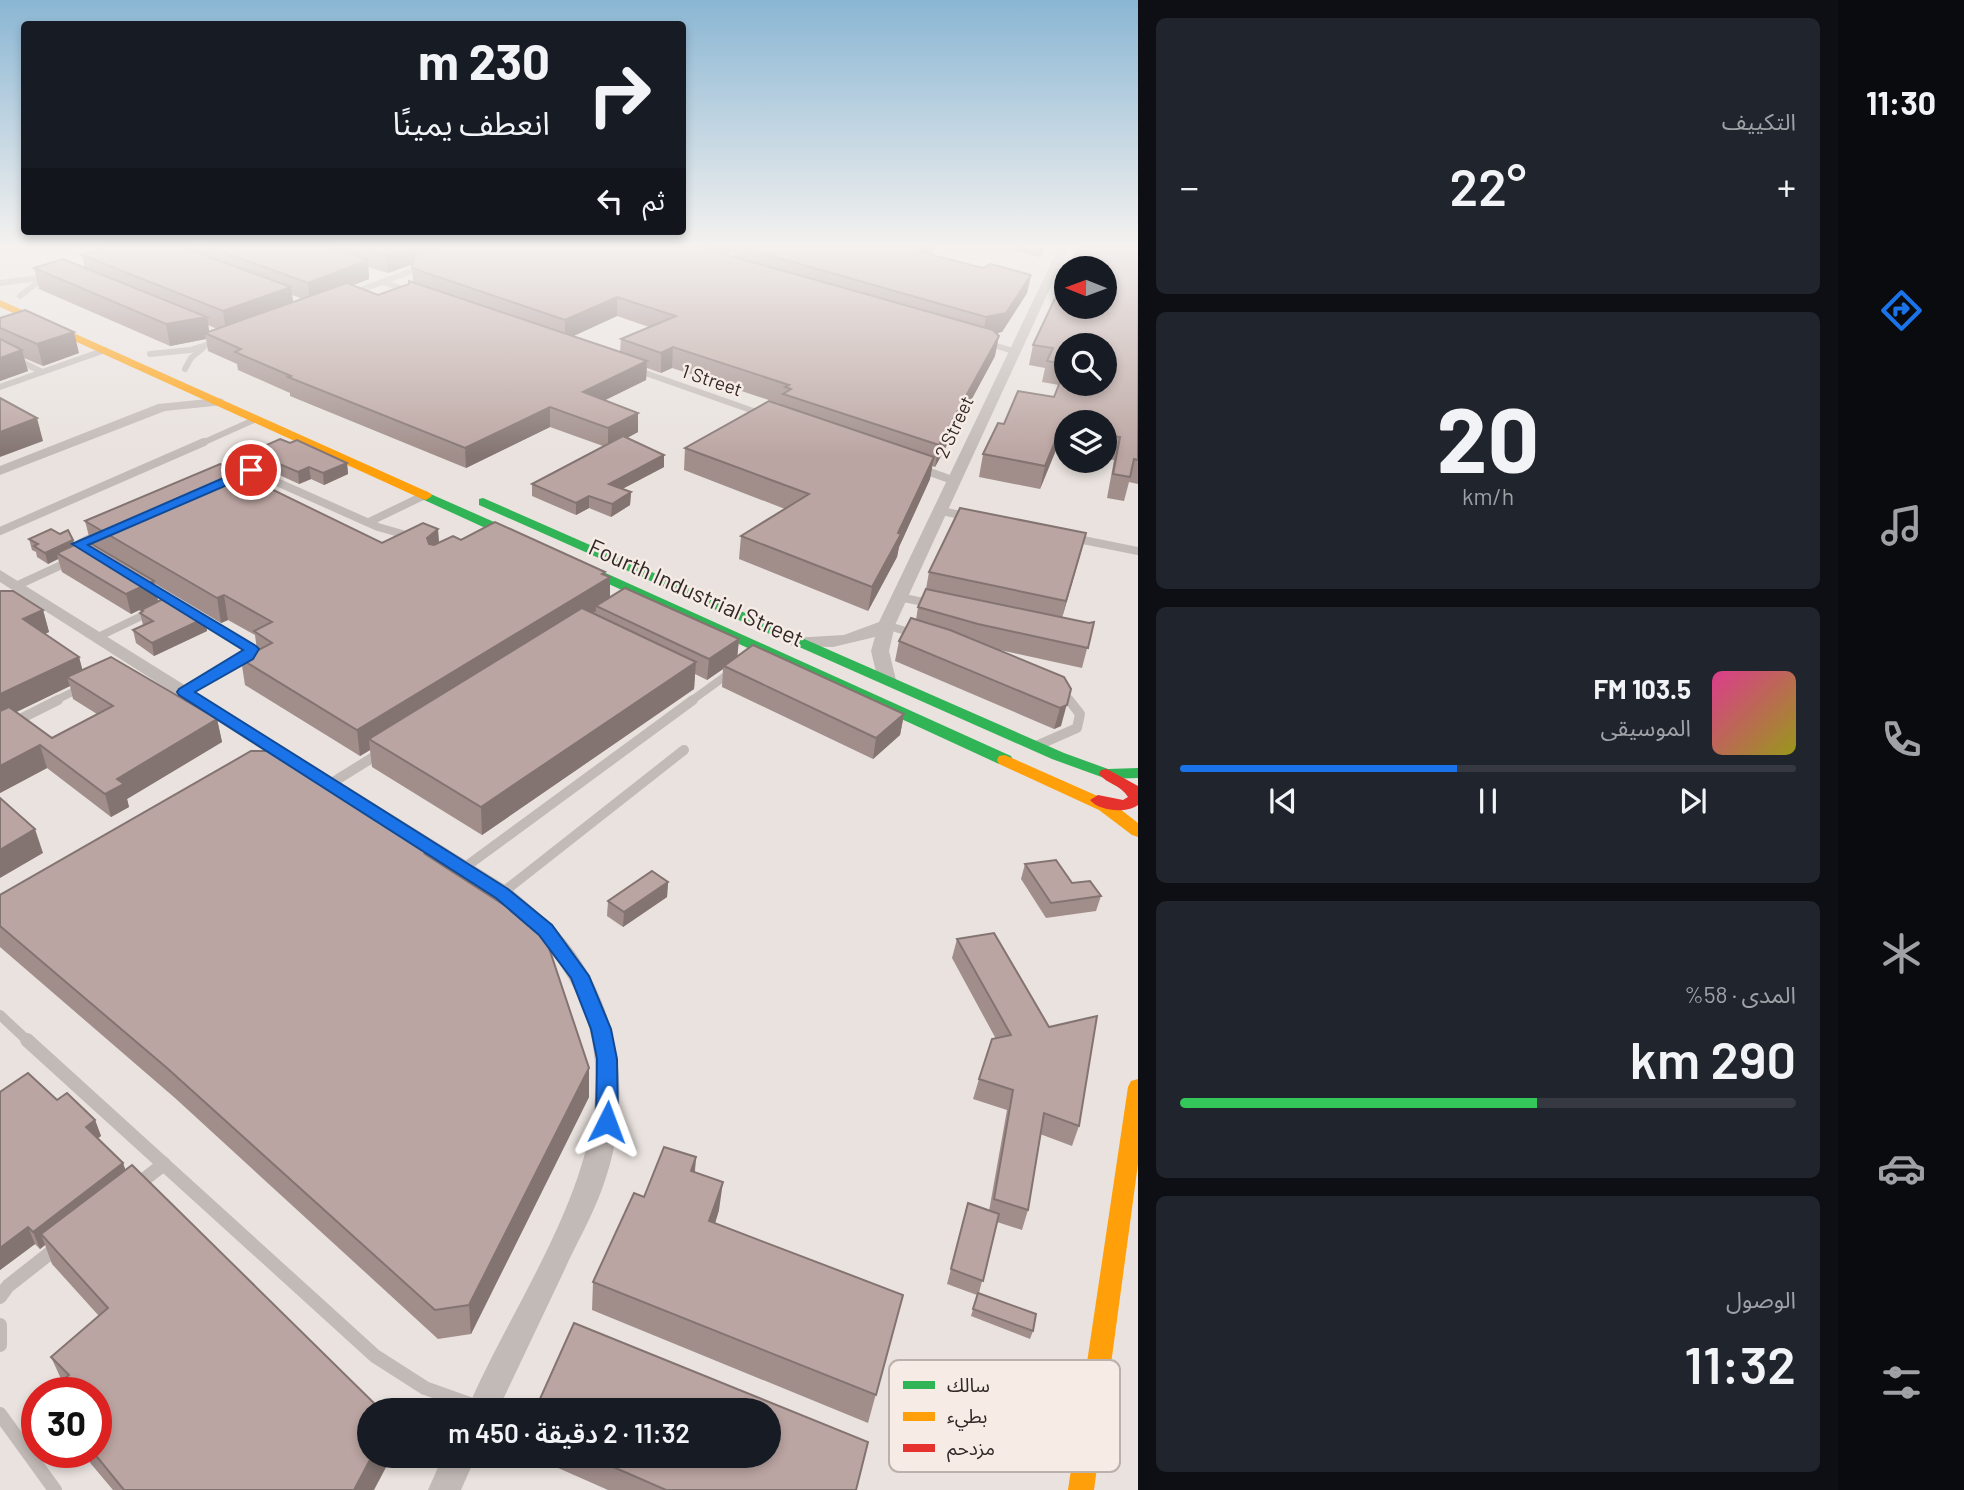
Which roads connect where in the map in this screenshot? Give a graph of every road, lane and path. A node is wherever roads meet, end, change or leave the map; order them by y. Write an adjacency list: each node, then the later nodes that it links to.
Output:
1 (24, 317): 7 (main road)
2 (66, 317): 10 (main road)
3 (1030, 317): 9 (street, 2 Street)
4 (214, 333): 6 (lane)
5 (974, 340): 9 (lane)
6 (203, 347): 10 (lane); 13 (lane)
7 (105, 350): 12 (lane); 13 (main road)
8 (0, 351): 12 (lane)
9 (1013, 351): 22 (street, 2 Street)
10 (149, 354): 13 (main road)
11 (629, 367): 18 (lane, 1 Street)
12 (42, 372): 15 (lane)
13 (182, 376): 14 (main road); 16 (main road); 17 (street)
14 (211, 380)
15 (0, 387)
16 (218, 402): 17 (street); 19 (main road)
17 (163, 407): 21 (street)
18 (771, 417)
19 (256, 419): 25 (main road); 30 (lane)
20 (913, 466): 22 (lane)
21 (0, 471)
22 (952, 480): 26 (street, 2 Street)
23 (221, 481): 28 (lane)
24 (466, 494): 44 (main road, Fourth Industrial Street)
25 (425, 495): 28 (lane); 33 (main road)
26 (938, 510): 27 (lane); 38 (street, 2 Street)
27 (978, 519)
28 (369, 522): 32 (lane)
29 (107, 530): 37 (lane)
30 (0, 531)
31 (1058, 535): 34 (lane)
32 (425, 540)
33 (538, 546)
34 (1138, 551)
35 (563, 558): 59 (main road, Fourth Industrial Street)
36 (137, 580): 39 (lane)
37 (13, 587): 42 (street)
38 (899, 597): 40 (lane); 41 (street, 2 Street)
39 (173, 601): 42 (lane); 51 (lane)
40 (939, 606)
41 (886, 625): 43 (lane); 44 (street); 46 (street, 2 Street)
42 (98, 637): 51 (street)
43 (924, 637)
44 (799, 642): 46 (main road, Fourth Industrial Street)
45 (741, 664): 50 (lane)
46 (887, 680): 53 (main road, Fourth Industrial Street)
47 (1054, 682): 53 (lane)
48 (697, 683): 50 (lane)
49 (86, 686): 52 (lane)
50 (708, 688): 61 (lane)
51 (184, 692): 58 (street)
52 (0, 729)
53 (1035, 746): 57 (main road, Fourth Industrial Street)
54 (387, 748): 58 (lane)
55 (684, 750): 62 (lane)
56 (1138, 773): 57 (main road, Fourth Industrial Street)
57 (1107, 774): 59 (main road)
58 (330, 784): 61 (street)
59 (1083, 795): 60 (main road, Fourth Industrial Street)
60 (1138, 831)
61 (464, 868): 62 (street)
62 (502, 893): 73 (street)
63 (0, 1015): 65 (lane)
64 (1138, 1087): 71 (main road)
65 (164, 1164): 66 (lane); 72 (lane)
66 (129, 1192)
67 (74, 1235): 68 (lane)
68 (0, 1297)
69 (0, 1325): 70 (lane)
70 (0, 1345)
71 (1100, 1360)
72 (445, 1398)
73 (489, 1398)
74 (0, 1414): 77 (lane)
75 (454, 1468): 78 (street)
76 (1085, 1472): 79 (main road)
77 (55, 1490)
78 (444, 1490)
79 (1082, 1490)

